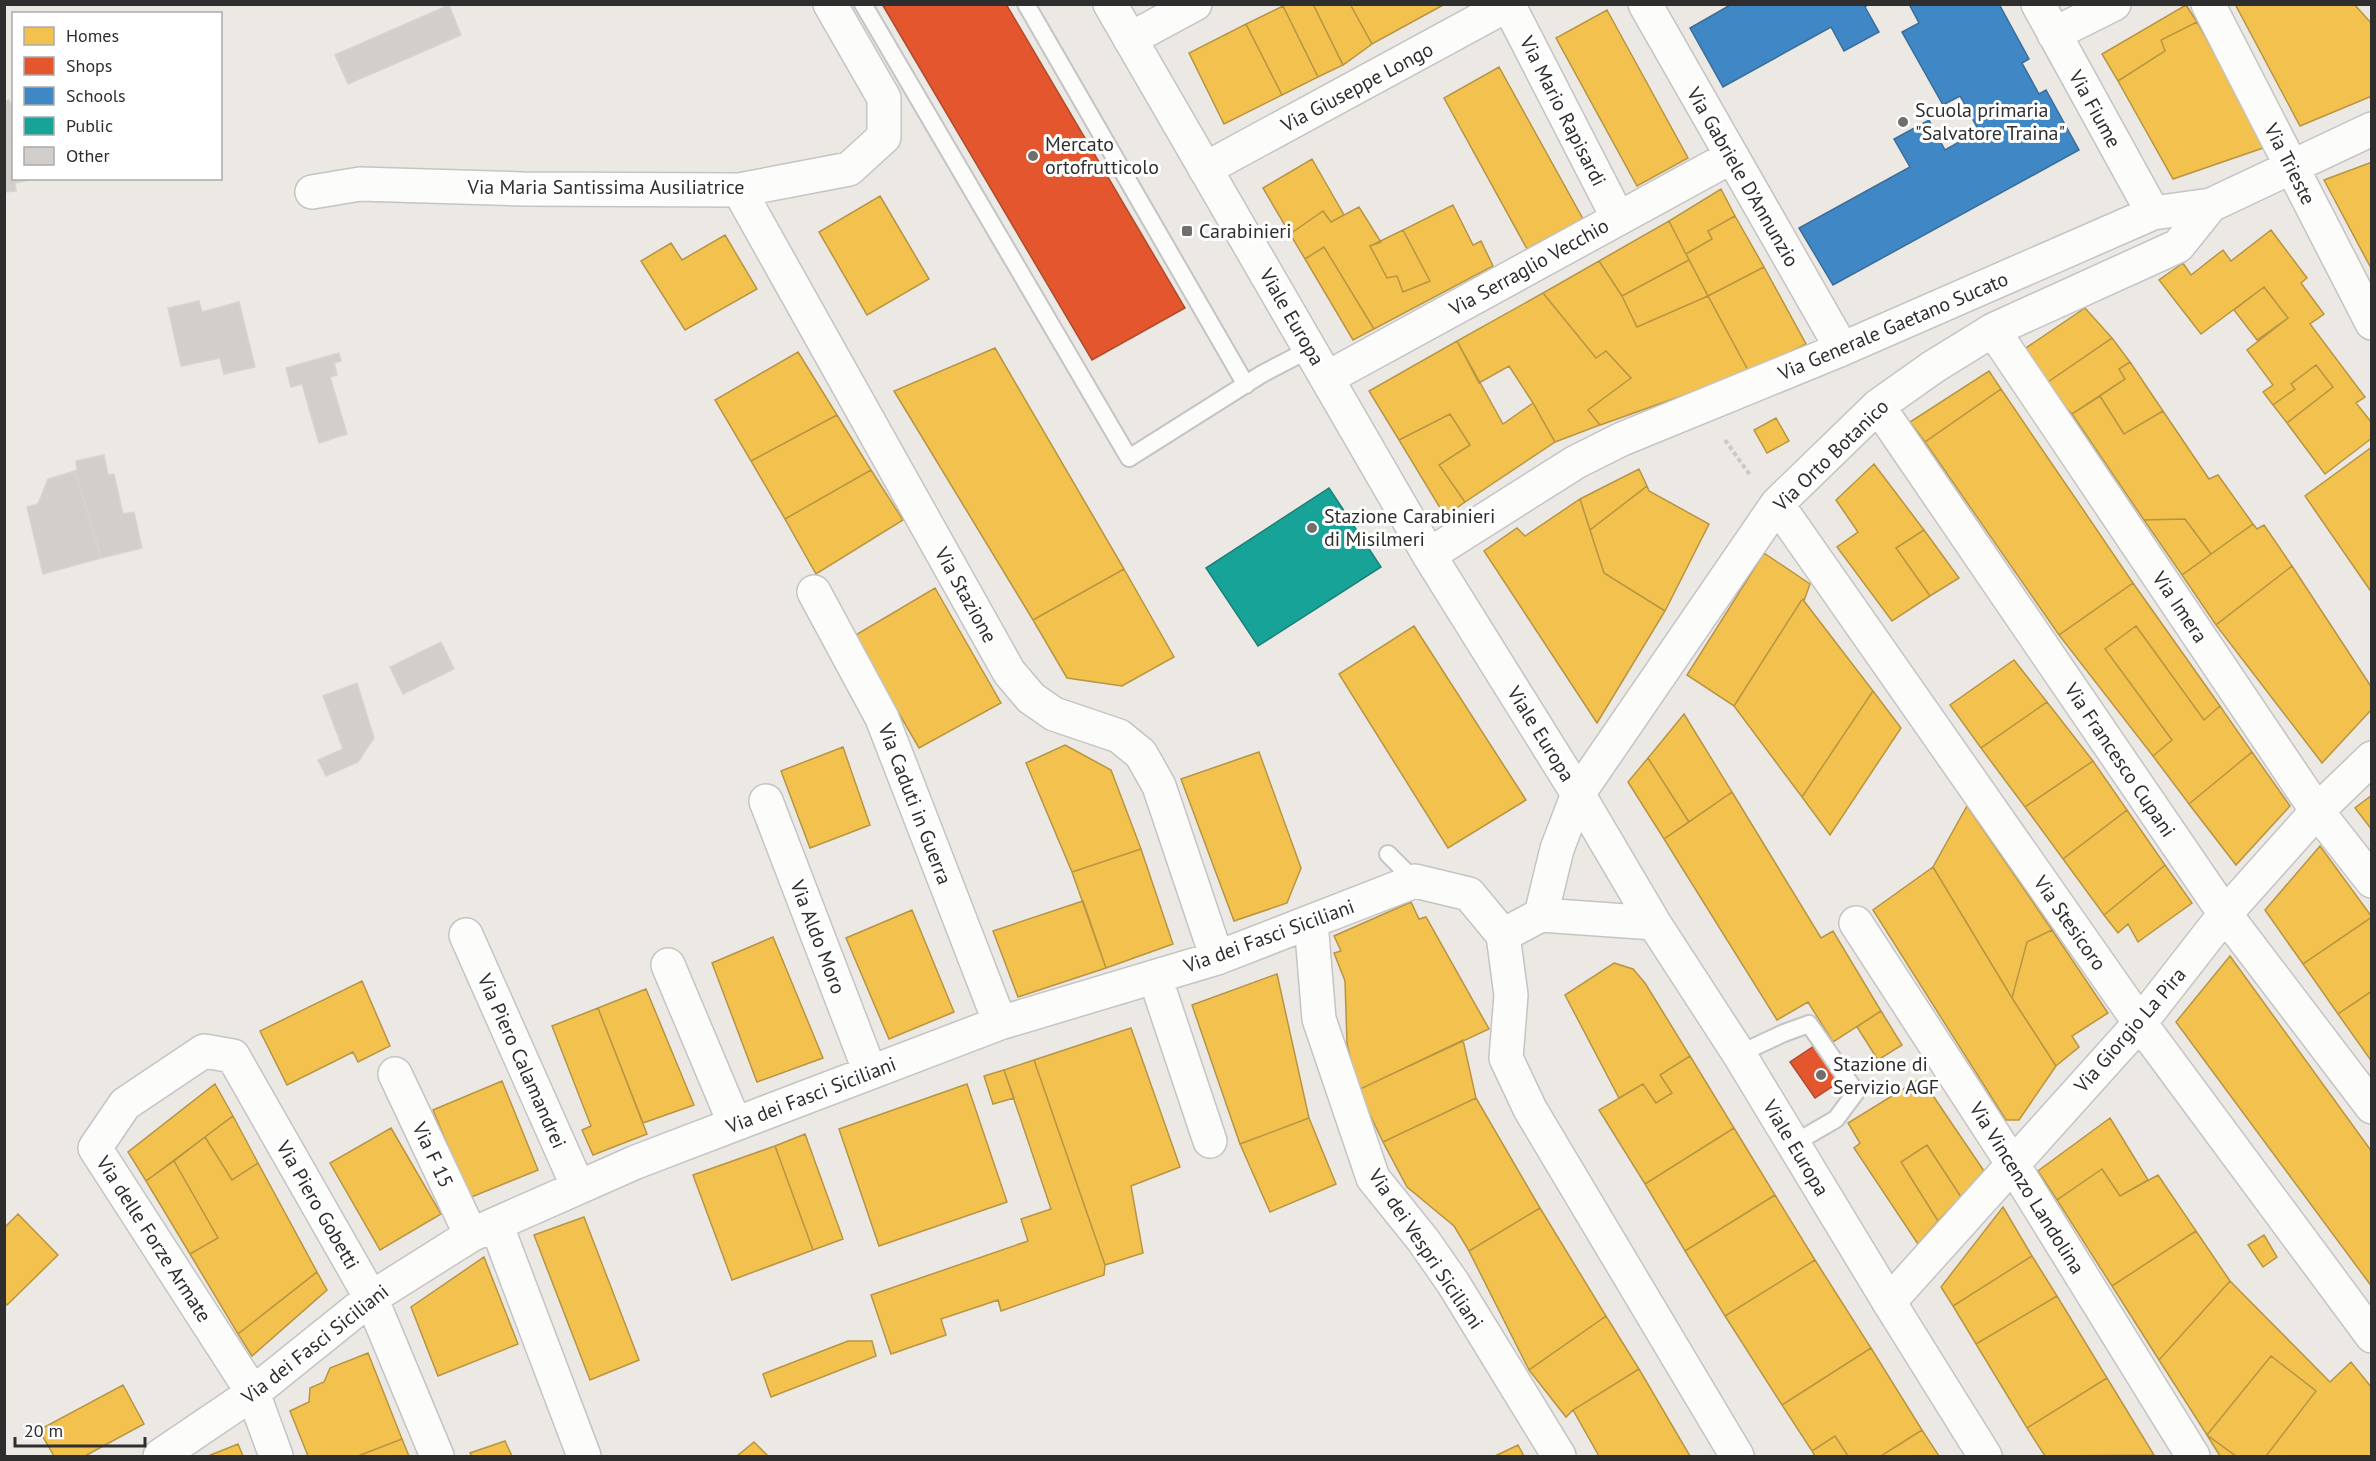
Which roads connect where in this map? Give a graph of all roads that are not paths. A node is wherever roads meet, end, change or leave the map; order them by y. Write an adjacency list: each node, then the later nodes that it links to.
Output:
1 (830, 4): 17 (street, Via Maria Santissima Ausiliatrice)
2 (863, 4): 27 (lane)
3 (1026, 4): 27 (lane)
4 (1110, 4): 12 (street, Viale Europa)
5 (1195, 4): 12 (street)
6 (1645, 4): 14 (street, Via Gabriele D'Annunzio)
7 (2038, 4): 11 (street, Via Fiume)
8 (2114, 4): 11 (street)
9 (2208, 4): 15 (street, Via Trieste)
10 (1508, 5): 16 (street, Via Giuseppe Longo); 21 (street, Via Mario Rapisardi)
11 (2054, 34): 20 (street, Via Fiume)
12 (1130, 39): 16 (street, Viale Europa)
13 (2372, 129): 15 (street, Via Generale Gaetano Sucato)
14 (1731, 157): 21 (street, Via Serraglio Vecchio); 25 (street, Via Gabriele D'Annunzio)
15 (2291, 165): 19 (street, Via Generale Gaetano Sucato); 22 (street, Via Trieste)
16 (1205, 169): 24 (street, Viale Europa)
17 (739, 190): 18 (street, Via Maria Santissima Ausiliatrice); 46 (street, Via Stazione)
18 (312, 192)
19 (2211, 205): 20 (street, Via Generale Gaetano Sucato); 23 (street, Via Orto Botanico)
20 (2153, 213): 25 (street, Via Generale Gaetano Sucato)
21 (1618, 218): 26 (street, Via Serraglio Vecchio)
22 (2372, 323)
23 (1993, 330): 28 (street, Via Orto Botanico); 35 (street, Via Imera)
24 (1310, 349): 26 (street, Viale Europa); 27 (lane)
25 (1842, 349): 30 (street, Via Generale Gaetano Sucato)
26 (1327, 378): 30 (street, Viale Europa)
27 (1246, 385)
28 (1878, 406): 29 (street, Via Orto Botanico); 39 (street, Via Francesco Cupani)
29 (1777, 504): 33 (street, Via Orto Botanico); 50 (street, Via Stesicoro)
30 (1429, 555): 33 (street, Viale Europa)
31 (814, 592): 49 (street, Via Caduti in Guerra)
32 (2372, 758): 35 (street, Via Giorgio La Pira)
33 (1578, 794): 40 (street, Via Orto Botanico); 42 (street, Viale Europa)
34 (766, 801): 53 (street, Via Aldo Moro)
35 (2317, 811): 37 (street, Via Imera); 39 (street, Via Giorgio La Pira)
36 (1388, 854): 38 (lane)
37 (2372, 880)
38 (1415, 881): 41 (street, Via dei Fasci Siciliani); 45 (street)
39 (2225, 914): 50 (street, Via Giorgio La Pira); 55 (street, Via Francesco Cupani)
40 (1541, 915): 42 (street); 45 (street)
41 (1311, 922): 46 (street, Via dei Fasci Siciliani); 70 (street, Via dei Vespri Siciliani)
42 (1654, 923): 51 (street, Viale Europa)
43 (1856, 923): 59 (street, Via Vincenzo Landolina)
44 (465, 935): 60 (street, Via Piero Calamandrei)
45 (1503, 935): 71 (street)
46 (1217, 958): 48 (street, Via dei Fasci Siciliani)
47 (668, 964): 56 (street)
48 (1155, 976): 49 (street, Via dei Fasci Siciliani); 57 (street)
49 (1000, 1023): 53 (street, Via dei Fasci Siciliani)
50 (2140, 1023): 59 (street, Via Giorgio La Pira); 64 (street, Via Stesicoro)
51 (1739, 1054): 58 (street, Viale Europa); 58 (lane)
52 (233, 1056): 62 (street, Via Piero Gobetti); 65 (street, Via delle Forze Armate)
53 (870, 1072): 56 (street, Via dei Fasci Siciliani)
54 (395, 1074): 61 (street, Via F 15)
55 (2372, 1107)
56 (735, 1124): 60 (street, Via dei Fasci Siciliani)
57 (1210, 1141)
58 (1793, 1144): 63 (street, Viale Europa)
59 (2012, 1163): 63 (street, Via Giorgio La Pira); 73 (street, Via Vincenzo Landolina)
60 (578, 1187): 61 (street, Via dei Fasci Siciliani)
61 (484, 1230): 62 (street, Via dei Fasci Siciliani); 69 (street)
62 (370, 1298): 65 (street, Via dei Fasci Siciliani); 68 (street, Via Piero Gobetti)
63 (1888, 1302): 72 (street, Viale Europa)
64 (2372, 1336)
65 (253, 1393): 66 (street, Via dei Fasci Siciliani); 67 (street, Via delle Forze Armate)
66 (160, 1456)
67 (276, 1456)
68 (437, 1456)
69 (584, 1456)
70 (1559, 1456)
71 (1737, 1456)
72 (1985, 1456)
73 (2193, 1456)

